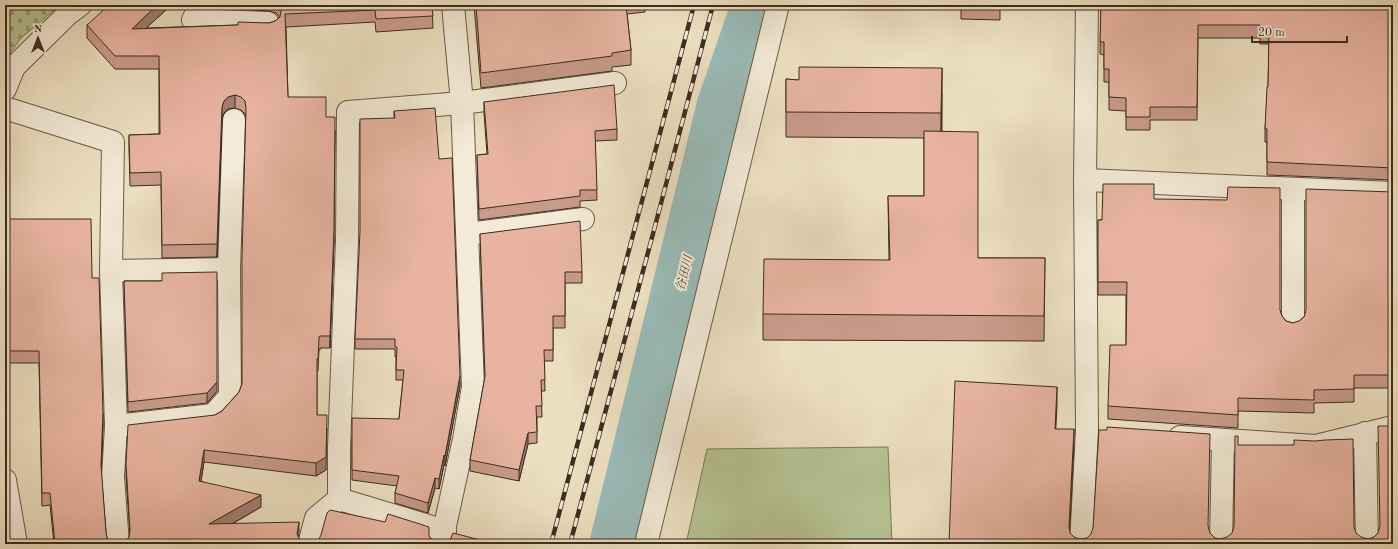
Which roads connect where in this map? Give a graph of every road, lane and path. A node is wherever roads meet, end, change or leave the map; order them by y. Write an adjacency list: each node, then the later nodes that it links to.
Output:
1 (80, 5): 8 (street)
2 (200, 5): 6 (street)
3 (453, 5): 9 (street)
4 (778, 5): 33 (street)
5 (1087, 5): 12 (street)
6 (269, 23)
7 (616, 83): 9 (street)
8 (5, 89)
9 (462, 103): 16 (street); 28 (street)
10 (5, 108): 18 (street)
11 (234, 120): 17 (street)
12 (1085, 180): 13 (street); 22 (street)
13 (1293, 189): 14 (street); 19 (street)
14 (1393, 193)
15 (583, 219): 16 (street)
16 (468, 234): 29 (street)
17 (229, 269): 18 (street); 20 (street)
18 (111, 271): 20 (street)
19 (1293, 323)
20 (116, 426): 31 (street)
21 (1393, 427): 24 (street)
22 (1088, 430): 23 (street); 34 (street)
23 (1110, 432)
24 (1365, 434): 26 (street); 36 (street)
25 (1163, 436): 26 (street)
26 (1224, 440): 35 (street)
27 (5, 480): 30 (street)
28 (339, 499): 29 (street); 32 (street)
29 (443, 537)
30 (16, 544)
31 (118, 544)
32 (309, 544)
33 (646, 544)
34 (1081, 544)
35 (1221, 544)
36 (1367, 544)

